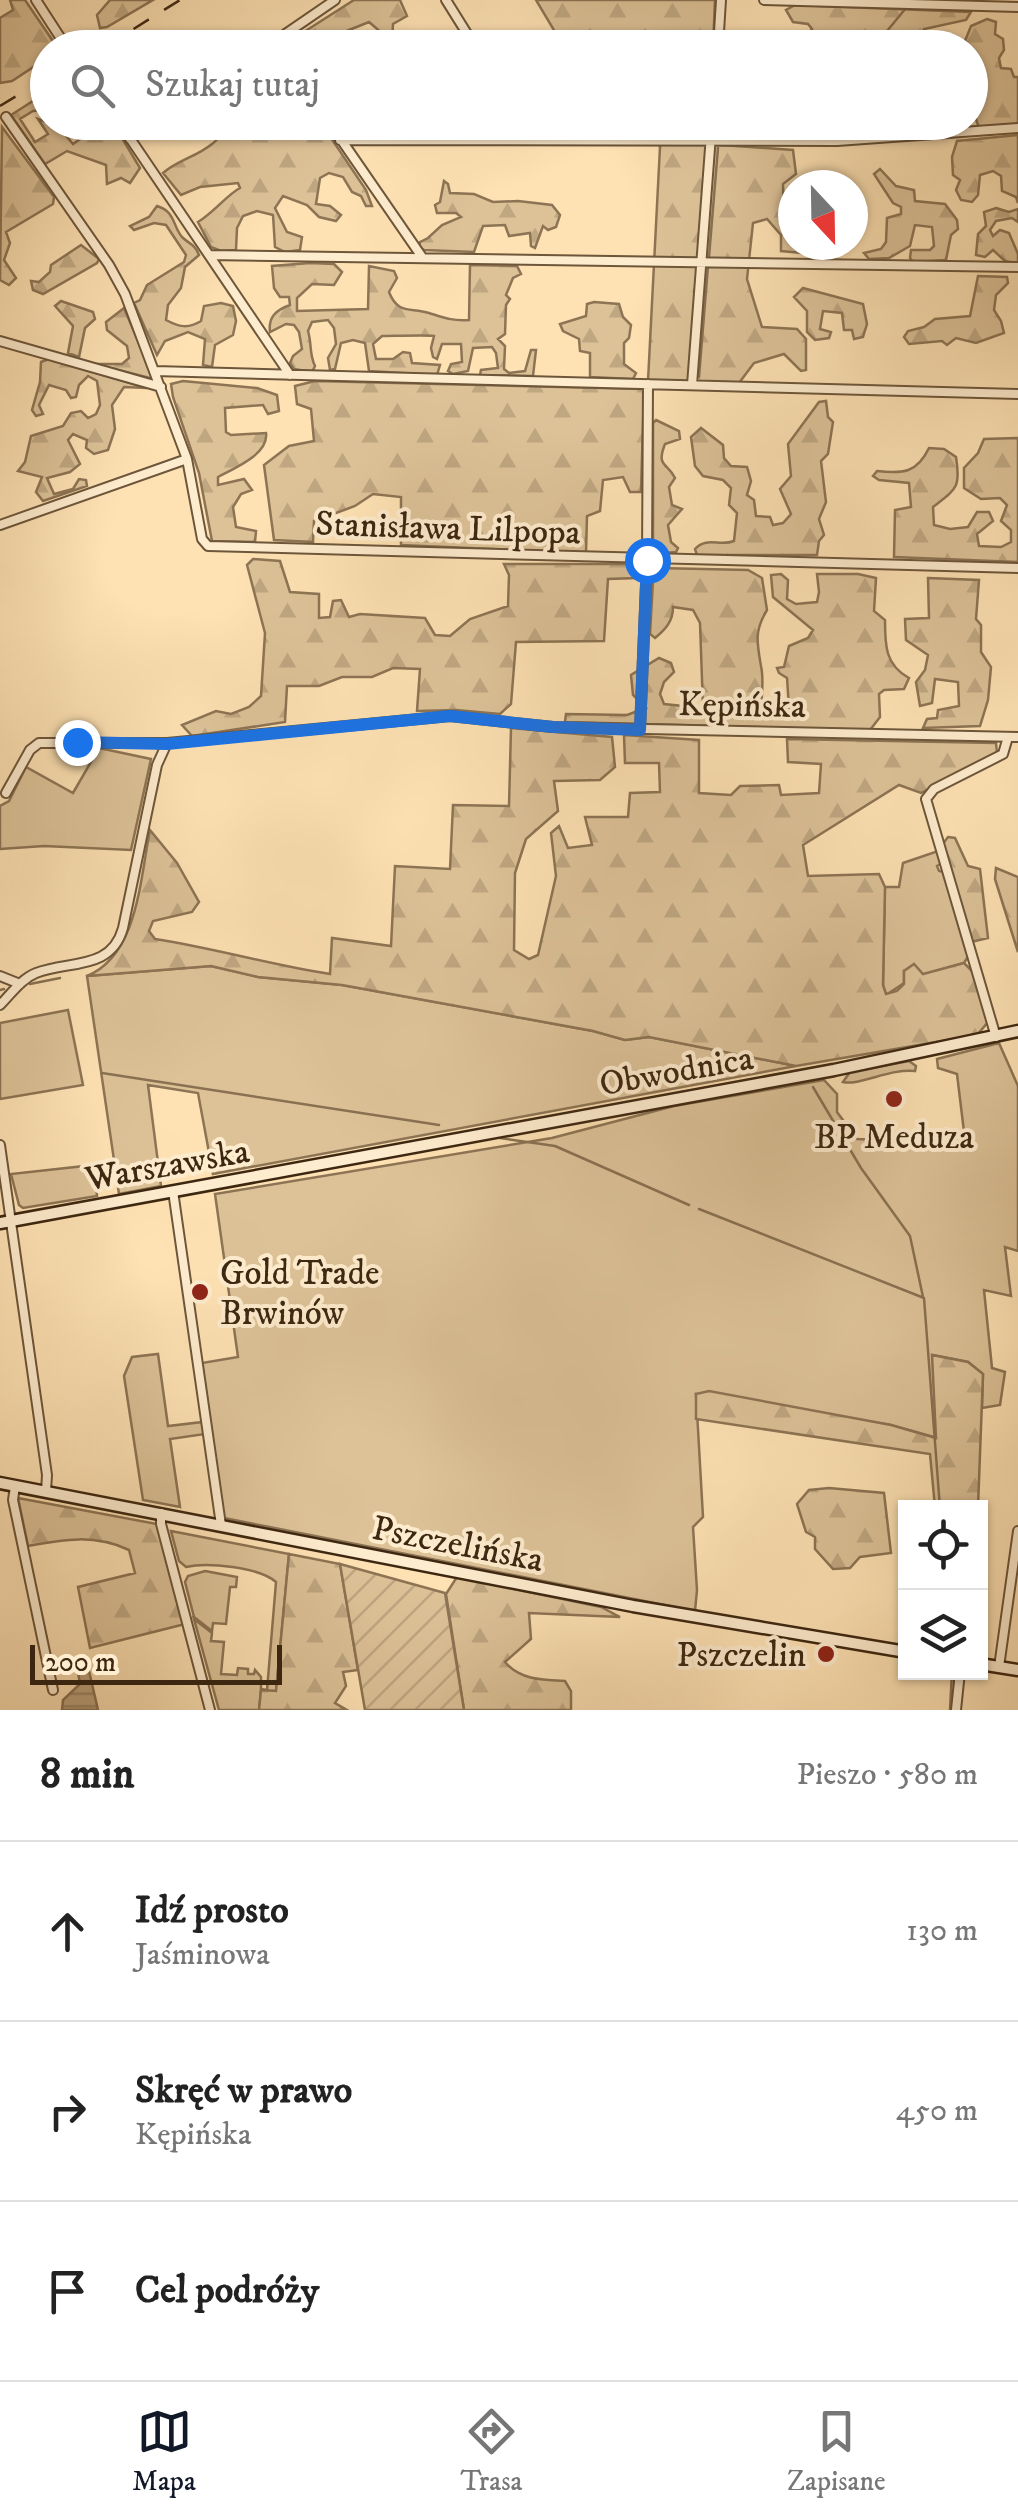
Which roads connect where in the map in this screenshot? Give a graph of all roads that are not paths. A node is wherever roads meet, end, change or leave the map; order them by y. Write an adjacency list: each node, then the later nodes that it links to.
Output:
1 (36, 0): 7 (street)
2 (334, 0): 8 (street)
3 (446, 0): 9 (street)
4 (721, 0): 10 (street)
5 (764, 0): 6 (street)
6 (1018, 6)
7 (55, 30)
8 (296, 30)
9 (465, 30)
10 (719, 30)
11 (6, 117): 23 (street)
12 (1018, 128): 13 (street)
13 (988, 130)
14 (131, 140): 18 (street)
15 (340, 140): 19 (street)
16 (711, 140): 17 (street); 20 (street)
17 (863, 140)
18 (210, 255): 19 (street); 24 (street)
19 (422, 257): 20 (street)
20 (702, 262): 21 (street); 26 (street)
21 (1018, 267)
22 (0, 341): 27 (street)
23 (156, 372): 24 (street); 27 (street)
24 (290, 375): 25 (street)
25 (648, 384): 26 (street); 31 (street)
26 (692, 385): 28 (street)
27 (162, 387): 29 (street)
28 (1018, 394)
29 (187, 459): 30 (street); 31 (street, Stanisława Lilpopa)
30 (0, 525)
31 (647, 560): 32 (street, Stanisława Lilpopa); 33 (street)
32 (1018, 568)
33 (640, 730): 34 (street, Kępińska); 35 (street, Kępińska)
34 (1013, 737): 41 (street)
35 (167, 744): 36 (street, Kępińska); 38 (street)
36 (6, 793)
37 (0, 976): 38 (street)
38 (20, 984): 39 (street)
39 (0, 1005)
40 (1018, 1031): 41 (main road, Obwodnica)
41 (996, 1037): 43 (main road, Obwodnica)
42 (0, 1145): 45 (street)
43 (343, 1159): 44 (main road, Warszawska)
44 (173, 1191): 45 (main road, Warszawska); 50 (street)
45 (5, 1222): 48 (street)
46 (0, 1483): 47 (main road, Pszczelińska)
47 (15, 1486): 48 (main road, Pszczelińska); 57 (street)
48 (46, 1492): 49 (main road, Pszczelińska)
49 (161, 1514): 50 (main road, Pszczelińska); 58 (street)
50 (221, 1525): 52 (main road, Pszczelińska)
51 (1018, 1532): 54 (street)
52 (898, 1651)
53 (988, 1665): 54 (main road)
54 (999, 1667): 55 (main road)
55 (1018, 1670)
56 (959, 1680): 59 (street)
57 (53, 1690)
58 (210, 1710)
59 (956, 1710)

